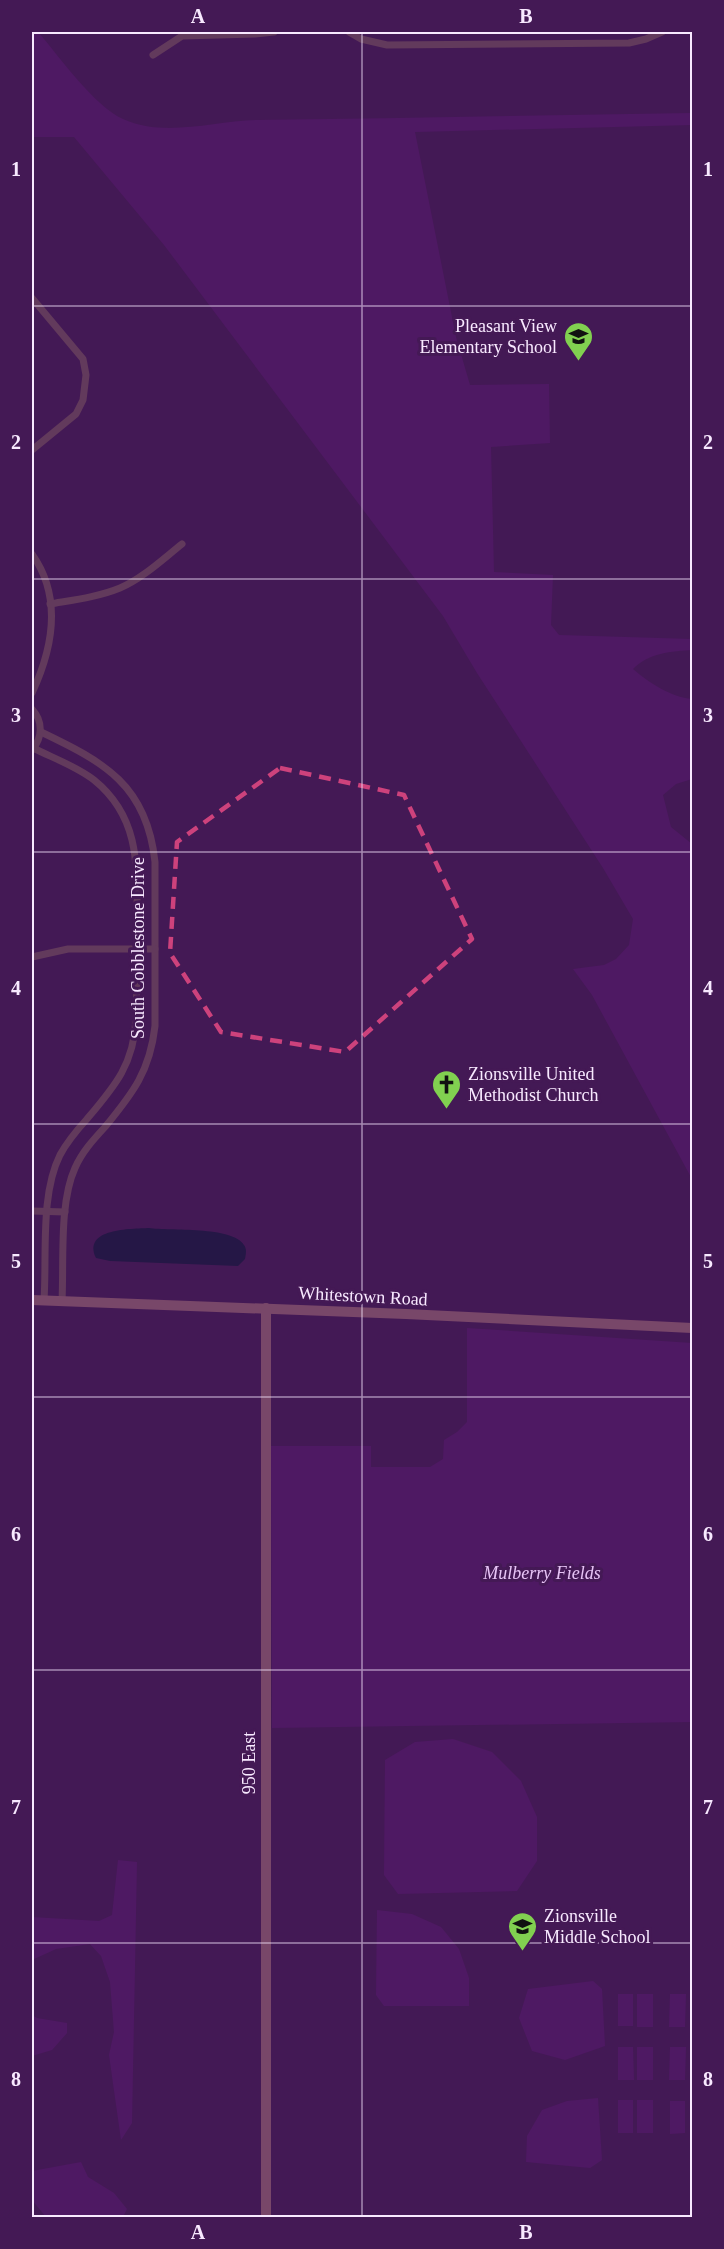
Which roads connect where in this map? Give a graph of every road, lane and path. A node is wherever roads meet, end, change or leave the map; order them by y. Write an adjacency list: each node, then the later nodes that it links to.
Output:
1 (274, 32): 4 (street)
2 (349, 32): 3 (street)
3 (662, 32)
4 (153, 55)
5 (32, 298): 6 (street)
6 (32, 450)
7 (182, 544): 9 (street)
8 (32, 554): 9 (street)
9 (50, 604): 10 (street)
10 (32, 693)
11 (32, 709): 12 (street)
12 (41, 732): 13 (street); 15 (street, South Cobblestone Drive)
13 (32, 749): 14 (street, South Cobblestone Drive)
14 (137, 949): 15 (street); 16 (street); 18 (street, South Cobblestone Drive)
15 (155, 949): 19 (street, South Cobblestone Drive)
16 (32, 957)
17 (32, 1211): 18 (street)
18 (48, 1211): 19 (street); 21 (street, South Cobblestone Drive)
19 (65, 1212): 22 (street, South Cobblestone Drive)
20 (32, 1300): 21 (street, Whitestown Road)
21 (44, 1300): 22 (street, Whitestown Road)
22 (62, 1301): 23 (street, Whitestown Road)
23 (267, 1308): 24 (street, Whitestown Road); 25 (street, 950 East)
24 (693, 1328)
25 (266, 2217)

